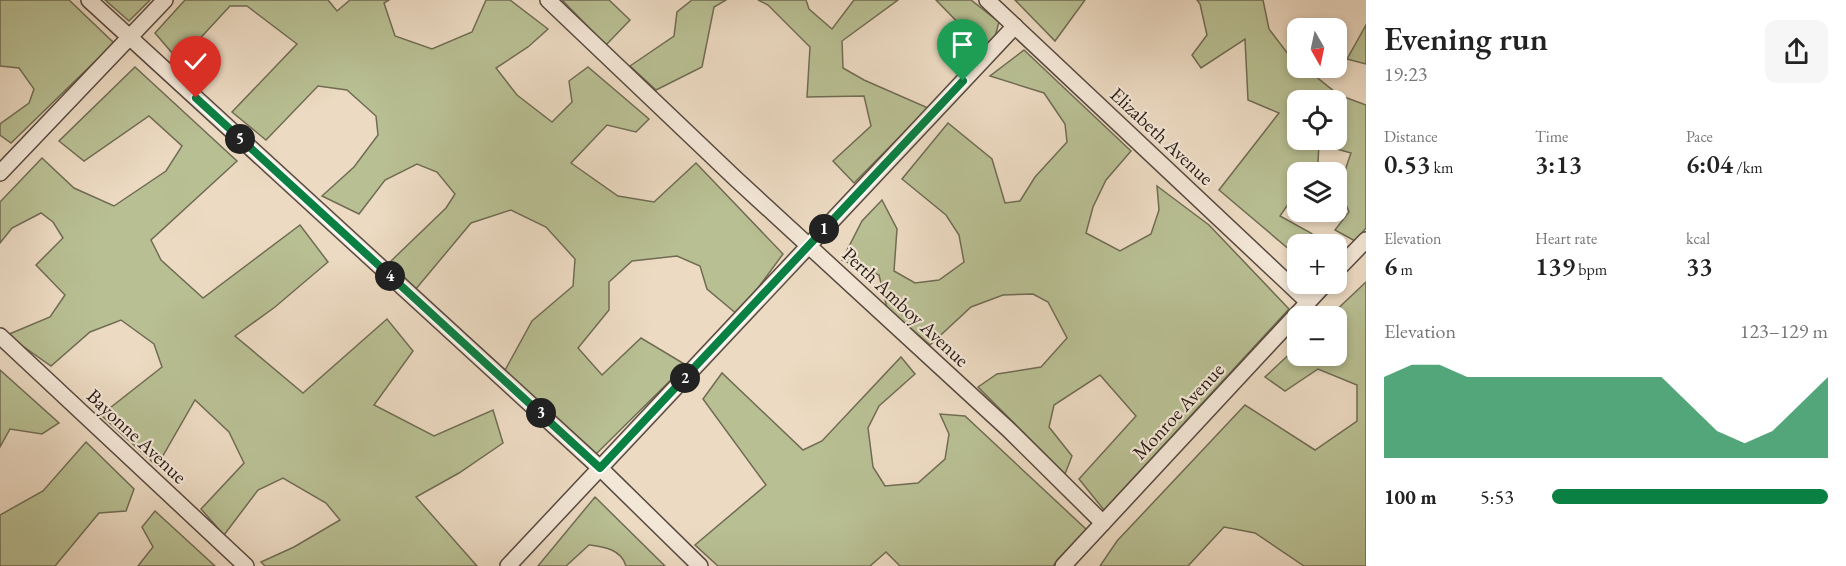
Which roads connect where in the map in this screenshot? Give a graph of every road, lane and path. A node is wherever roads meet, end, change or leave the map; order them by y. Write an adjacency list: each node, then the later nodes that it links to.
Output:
1 (89, 0): 6 (street)
2 (165, 0): 6 (street)
3 (548, 0): 9 (street, Perth Amboy Avenue)
4 (987, 0): 5 (street, Elizabeth Avenue)
5 (1015, 26): 9 (street); 12 (street, Elizabeth Avenue)
6 (130, 38): 7 (street); 14 (street)
7 (0, 173)
8 (1366, 240): 10 (street)
9 (809, 246): 14 (street); 15 (street, Perth Amboy Avenue)
10 (1347, 260)
11 (1316, 294): 12 (street, Monroe Avenue)
12 (1308, 302): 15 (street, Monroe Avenue)
13 (0, 336): 16 (street, Bayonne Avenue)
14 (600, 468): 17 (street); 18 (street)
15 (1104, 523): 19 (street, Monroe Avenue)
16 (246, 566)
17 (508, 566)
18 (700, 566)
19 (1063, 566)

